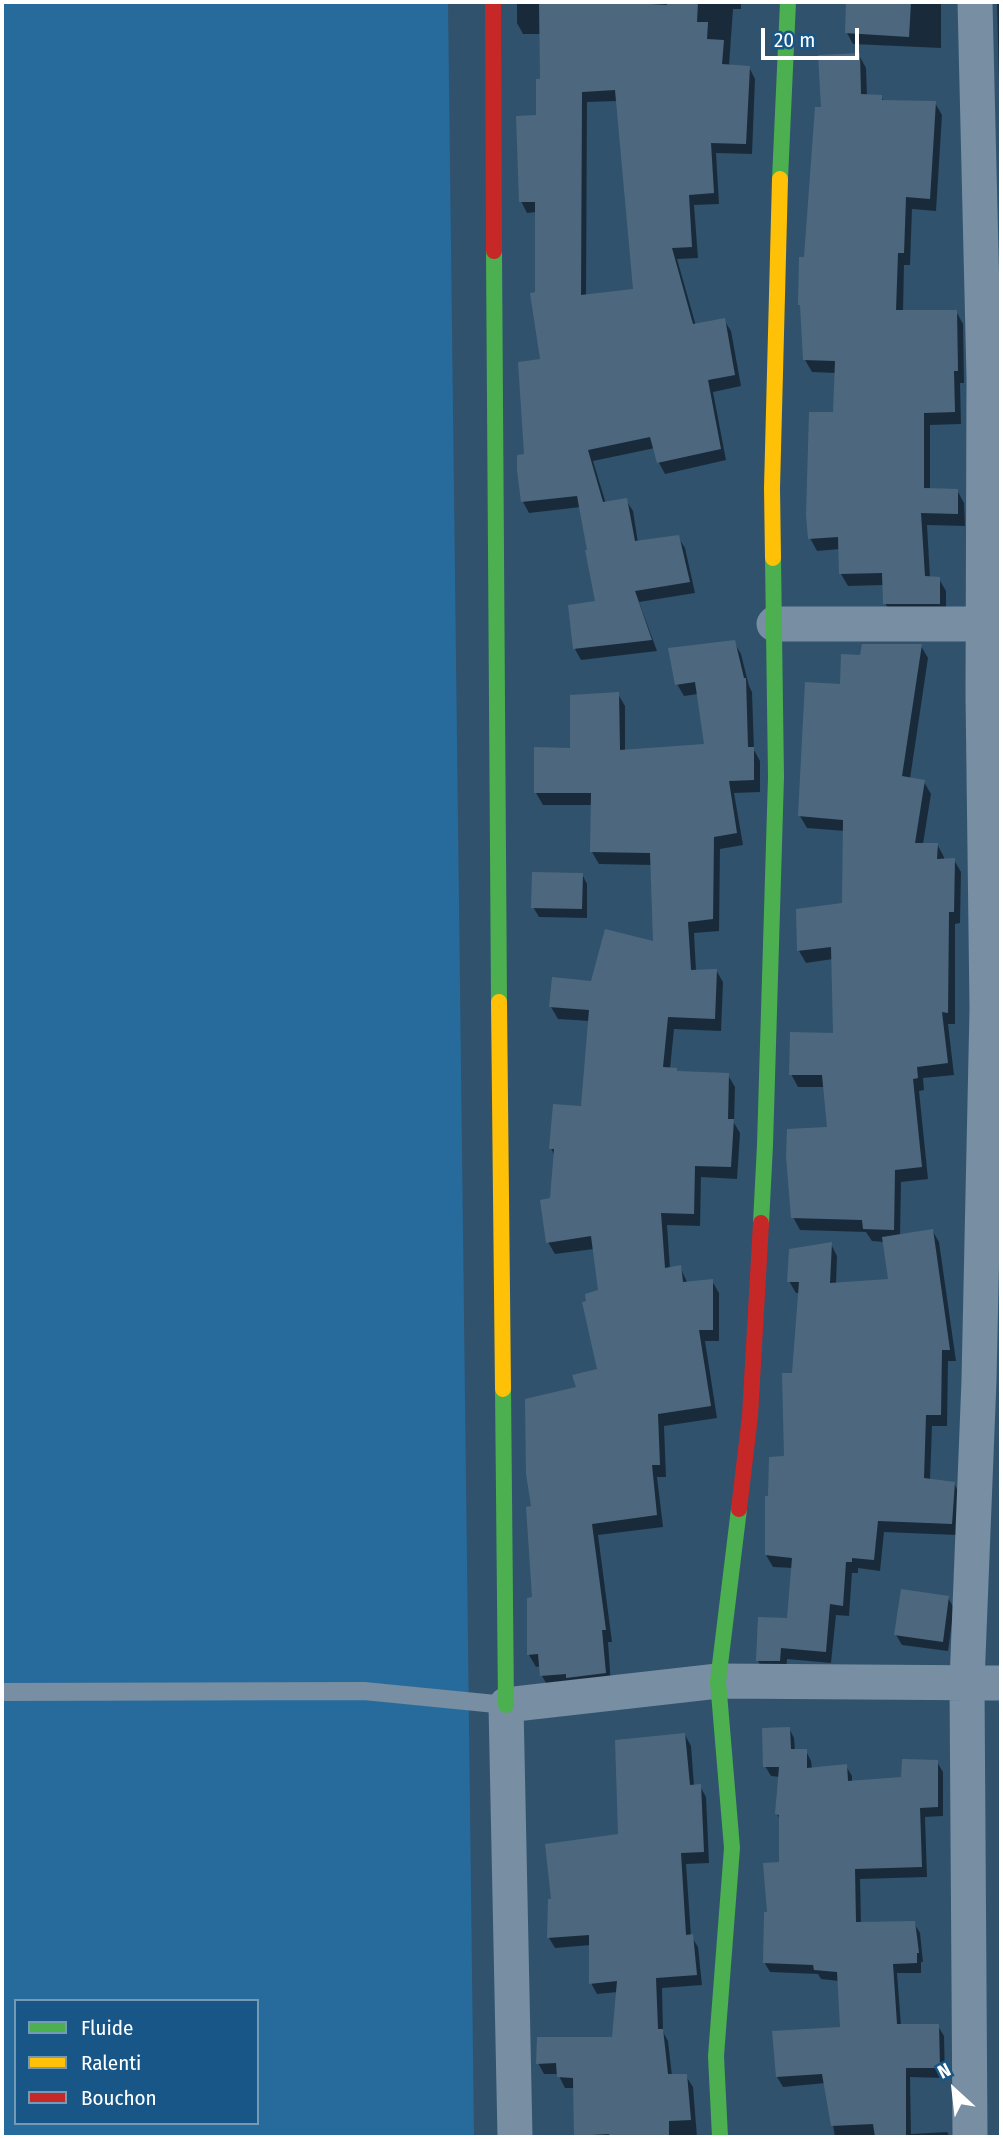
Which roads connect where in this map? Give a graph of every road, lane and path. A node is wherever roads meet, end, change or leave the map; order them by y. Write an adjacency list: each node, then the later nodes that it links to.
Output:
1 (494, 2): 10 (street)
2 (788, 2): 4 (street)
3 (975, 2): 5 (street)
4 (774, 624): 5 (street); 6 (street)
5 (983, 624): 7 (street)
6 (718, 1681): 7 (street); 10 (street); 12 (street)
7 (967, 1682): 8 (street); 13 (street)
8 (1001, 1683)
9 (2, 1692): 10 (lane)
10 (506, 1704): 11 (street)
11 (515, 2137)
12 (720, 2137)
13 (970, 2137)

